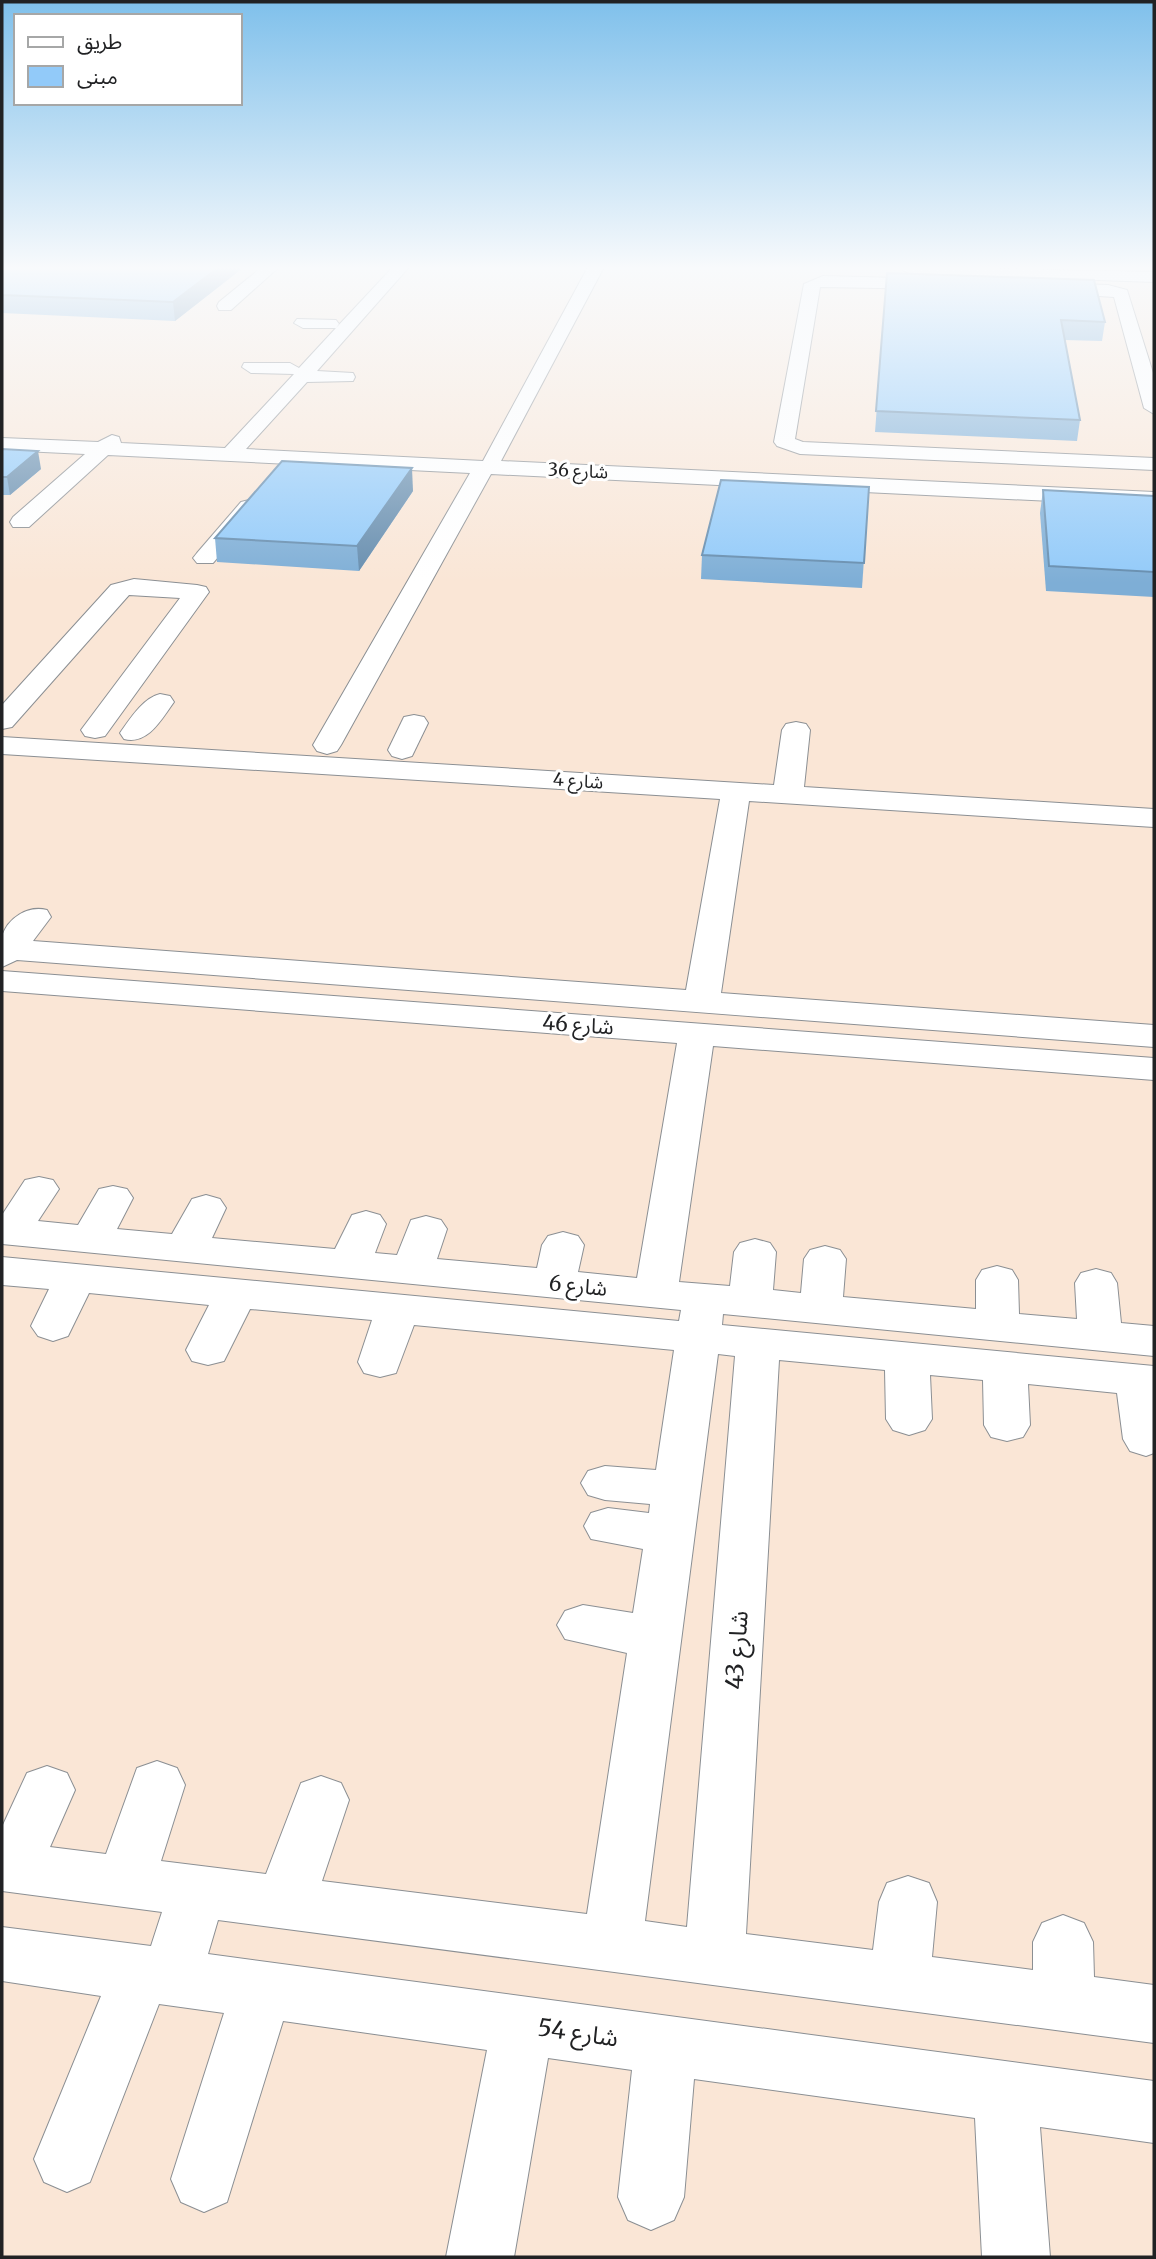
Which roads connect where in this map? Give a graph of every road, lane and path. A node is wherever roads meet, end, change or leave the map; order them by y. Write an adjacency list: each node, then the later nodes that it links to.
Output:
1 (298, 372): 11 (street)
2 (304, 372): 6 (street)
3 (538, 372): 13 (street)
4 (796, 372): 14 (street)
5 (1143, 372): 7 (street)
6 (340, 382)
7 (1154, 408)
8 (2, 436): 10 (street, شارع 36)
9 (2, 444): 10 (street, شارع 36)
10 (107, 445): 11 (street, شارع 36); 19 (street)
11 (224, 451): 12 (street, شارع 36); 13 (street, شارع 36)
12 (292, 458): 13 (street, شارع 36); 20 (street)
13 (488, 463): 15 (street, شارع 36); 16 (street, شارع 36); 28 (street)
14 (1154, 464)
15 (708, 478): 17 (street, شارع 36); 18 (street)
16 (1154, 490)
17 (1154, 499)
18 (702, 502)
19 (21, 522)
20 (205, 558)
21 (160, 702): 26 (street)
22 (2, 723): 24 (street, شارع 4); 24 (street)
23 (414, 723): 29 (street)
24 (95, 730): 26 (street, شارع 4)
25 (796, 730): 33 (street)
26 (134, 733): 28 (street, شارع 4)
27 (2, 745): 30 (street, شارع 4)
28 (327, 745): 29 (street, شارع 4)
29 (402, 750): 30 (street, شارع 4)
30 (428, 762): 31 (street, شارع 4)
31 (576, 773): 32 (street, شارع 4); 33 (street, شارع 4)
32 (736, 792): 33 (street, شارع 4); 40 (street)
33 (779, 796): 35 (street, شارع 4); 35 (street, شارع 4)
34 (1154, 797): 35 (street, شارع 4)
35 (1082, 803): 36 (street, شارع 4)
36 (1154, 818)
37 (35, 917): 38 (street)
38 (3, 959): 39 (street, شارع 46); 39 (street, شارع 46)
39 (465, 1000): 40 (street, شارع 46); 40 (street, شارع 46)
40 (700, 1018): 41 (street, شارع 46); 41 (street, شارع 46); 59 (street)
41 (877, 1029): 42 (street, شارع 46)
42 (1126, 1040): 43 (street, شارع 46)
43 (1154, 1069)
44 (39, 1189): 49 (street)
45 (113, 1198): 53 (street)
46 (206, 1208): 50 (street)
47 (366, 1224): 54 (street)
48 (426, 1230): 57 (street)
49 (5, 1244): 53 (street, شارع 6)
50 (187, 1248): 53 (street, شارع 6); 54 (street, شارع 6)
51 (755, 1252): 62 (street, شارع 43)
52 (825, 1259): 60 (street)
53 (99, 1260): 58 (street, شارع 6); 63 (street)
54 (350, 1264): 57 (street, شارع 6)
55 (997, 1280): 65 (street)
56 (1096, 1283): 64 (street)
57 (405, 1289): 58 (street, شارع 6); 59 (street, شارع 6); 61 (street, شارع 6); 68 (street)
58 (236, 1293): 66 (street)
59 (656, 1294): 61 (street, شارع 6)
60 (821, 1310): 62 (street, شارع 6); 65 (street, شارع 6)
61 (701, 1318): 62 (street, شارع 6); 74 (street)
62 (754, 1323): 67 (street, شارع 6); 88 (street, شارع 43)
63 (53, 1326)
64 (1100, 1336): 65 (street, شارع 6); 69 (street, شارع 6)
65 (1002, 1347): 67 (street, شارع 6); 69 (street, شارع 6); 71 (street)
66 (208, 1350)
67 (907, 1357): 70 (street)
68 (380, 1362)
69 (1149, 1367): 72 (street)
70 (908, 1419)
71 (1007, 1425)
72 (1146, 1439)
73 (607, 1505): 74 (street)
74 (674, 1511): 76 (street)
75 (583, 1625): 76 (street)
76 (656, 1637): 86 (street)
77 (157, 1785): 81 (street)
78 (47, 1790): 80 (street)
79 (321, 1800): 83 (street)
80 (7, 1866): 81 (street)
81 (126, 1880): 82 (street)
82 (198, 1890): 83 (street); 89 (street)
83 (286, 1901): 86 (street)
84 (908, 1902): 90 (street)
85 (1063, 1942): 92 (street)
86 (612, 1943): 88 (street)
87 (2, 1954): 89 (street, شارع 54)
88 (715, 1957): 90 (street)
89 (156, 1975): 91 (street, شارع 54); 98 (street)
90 (900, 1981): 92 (street)
91 (262, 1990): 94 (street, شارع 54); 99 (street)
92 (1064, 2002): 93 (street)
93 (1154, 2014)
94 (523, 2025): 95 (street, شارع 54); 101 (street)
95 (666, 2045): 96 (street, شارع 54); 100 (street)
96 (1006, 2091): 97 (street, شارع 54); 102 (street)
97 (1154, 2112)
98 (67, 2159)
99 (204, 2179)
100 (651, 2197)
101 (480, 2257)
102 (1016, 2257)

